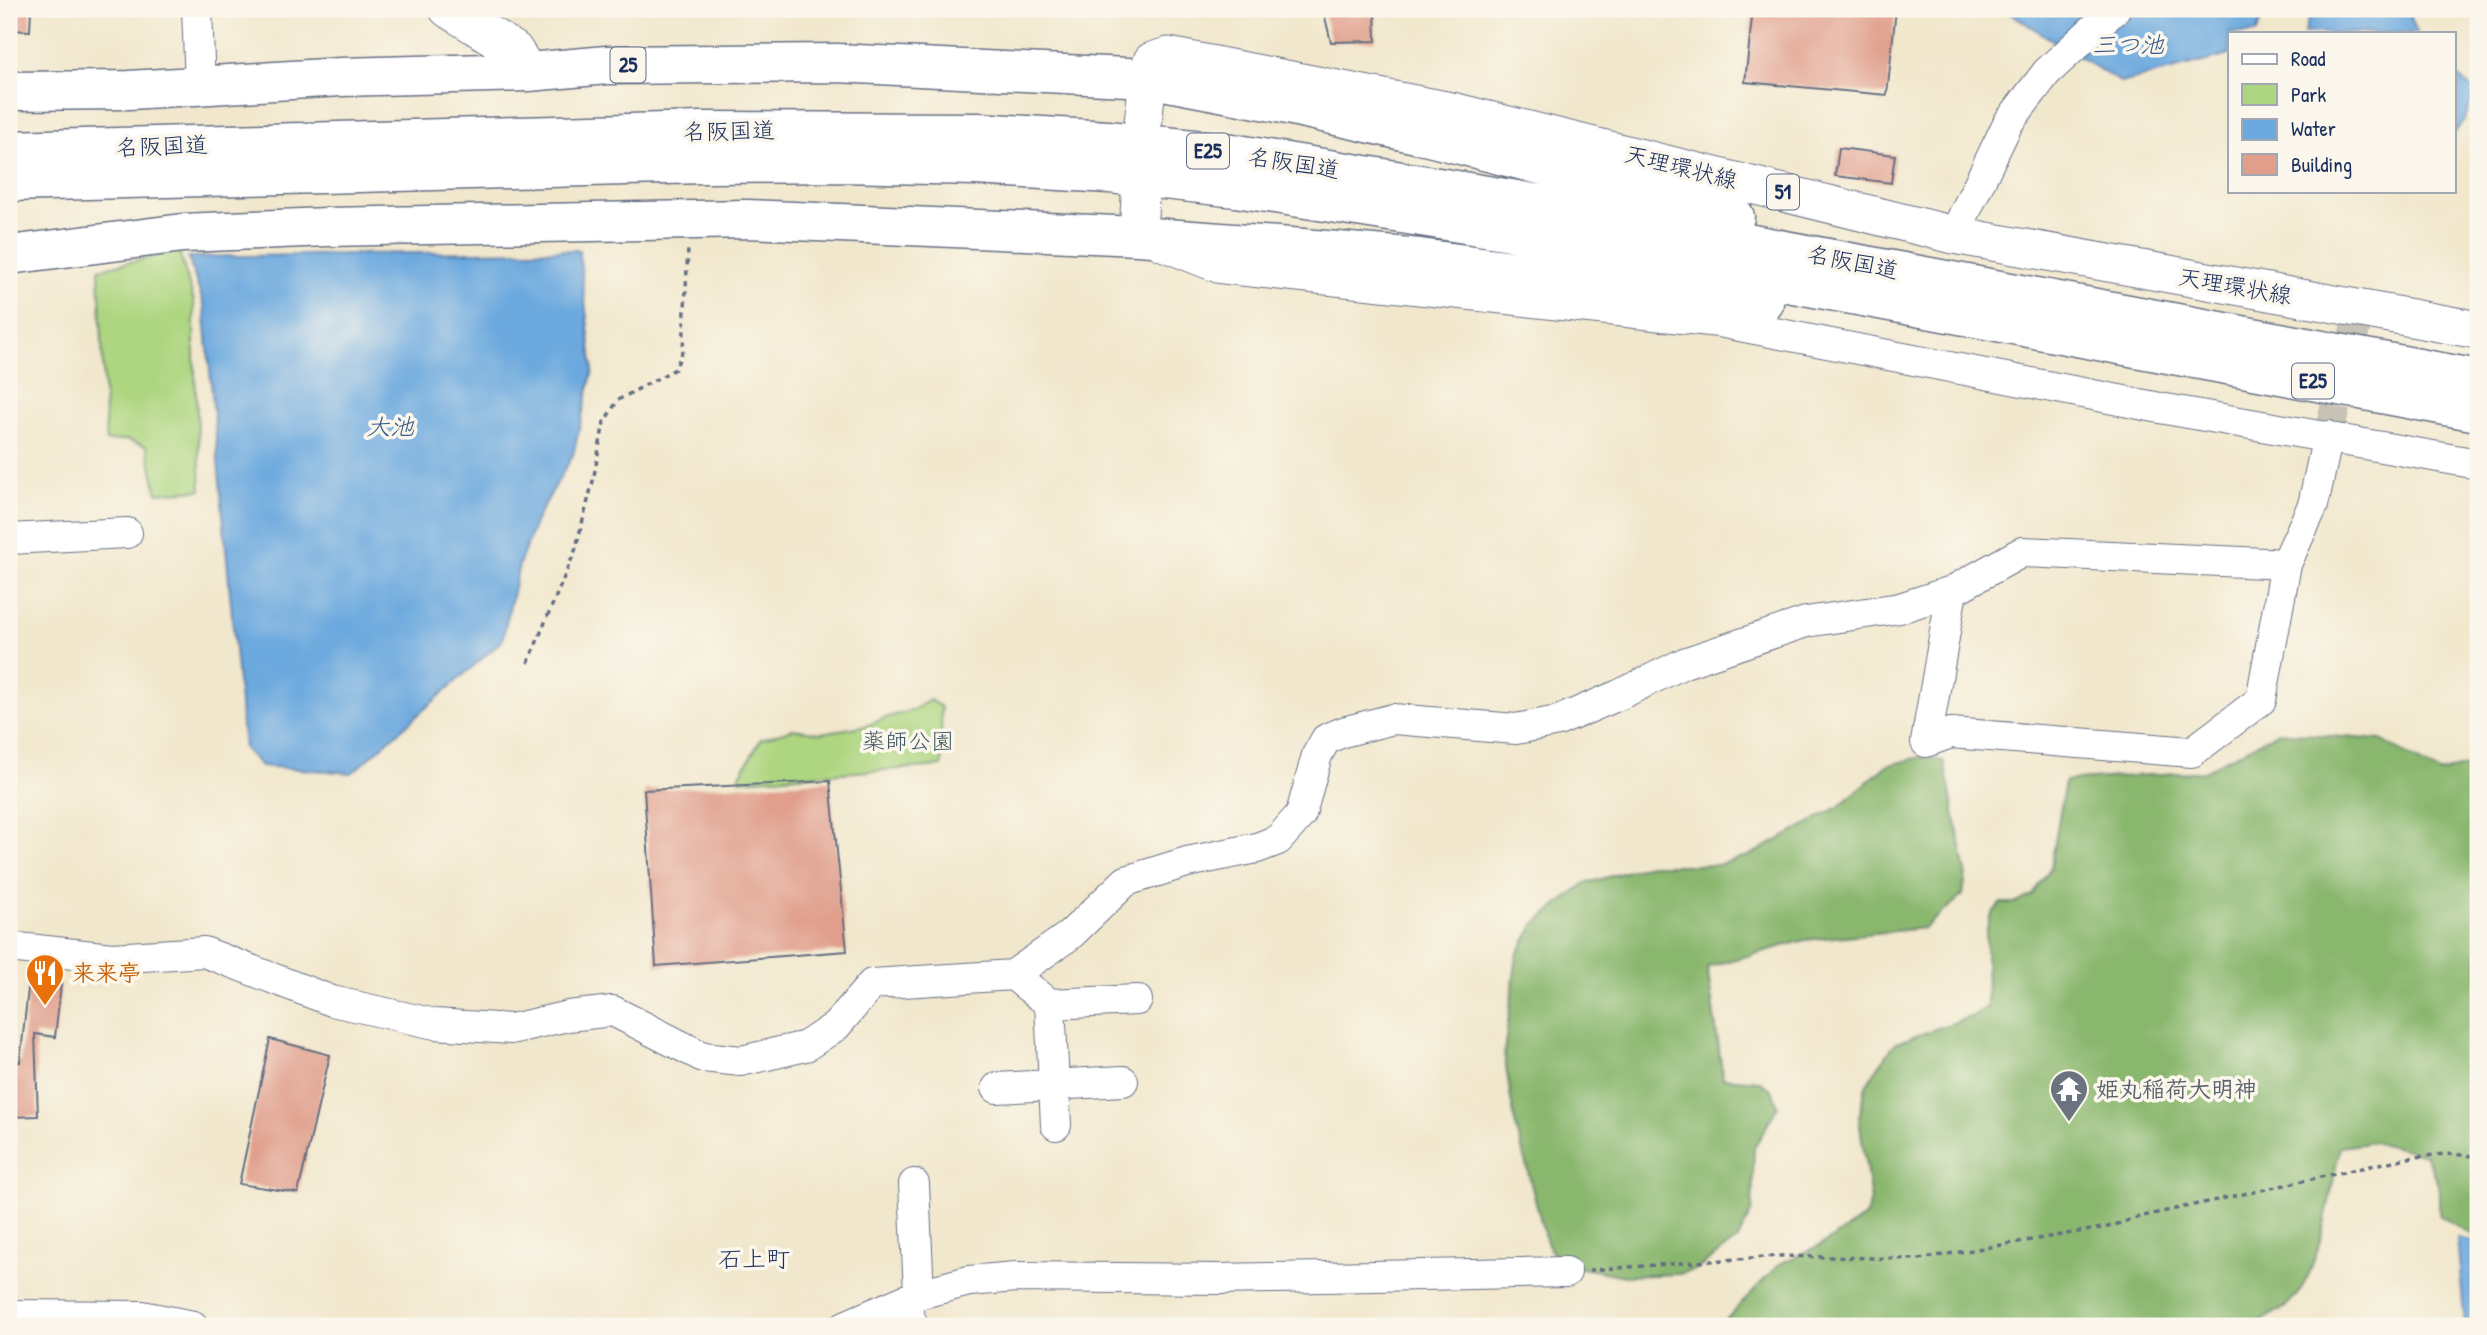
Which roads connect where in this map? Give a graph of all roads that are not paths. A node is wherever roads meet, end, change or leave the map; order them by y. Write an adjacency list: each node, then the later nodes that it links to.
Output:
1 (197, 9): 7 (street)
2 (448, 9): 4 (main road)
3 (2115, 9): 14 (street)
4 (528, 72): 6 (highway, 25); 7 (highway, 25)
5 (9, 78): 8 (highway, 25)
6 (1148, 78): 10 (main road); 14 (main road, 天理環状線 / 51); 19 (highway, E25)
7 (200, 86): 8 (highway, 25)
8 (107, 90): 9 (highway, 25)
9 (9, 91)
10 (1143, 123)
11 (9, 150): 19 (highway, 名阪国道 / E25)
12 (9, 182): 18 (highway, 名阪国道 / E25)
13 (1140, 197): 15 (main road)
14 (1954, 235): 17 (main road, 天理環状線 / 51)
15 (1138, 236): 16 (highway); 18 (highway, E25); 22 (street)
16 (9, 255)
17 (2478, 330)
18 (2148, 349): 21 (highway, 名阪国道 / E25)
19 (2389, 362): 20 (highway, 名阪国道 / E25)
20 (2478, 379)
21 (2478, 412)
22 (2328, 436): 23 (street); 26 (street)
23 (2478, 464)
24 (127, 533): 25 (street)
25 (9, 538)
26 (2287, 564): 27 (street); 27 (street)
27 (1952, 591): 29 (street)
28 (9, 947): 29 (street)
29 (1013, 975): 31 (street)
30 (1137, 1000): 31 (street)
31 (1050, 1004): 33 (street)
32 (1123, 1081): 33 (street)
33 (1054, 1086): 34 (street); 35 (street)
34 (997, 1088)
35 (1056, 1125)
36 (914, 1184): 38 (street)
37 (1566, 1272): 38 (street)
38 (911, 1307): 41 (street)
39 (9, 1315): 40 (street)
40 (193, 1326)
41 (845, 1326)

